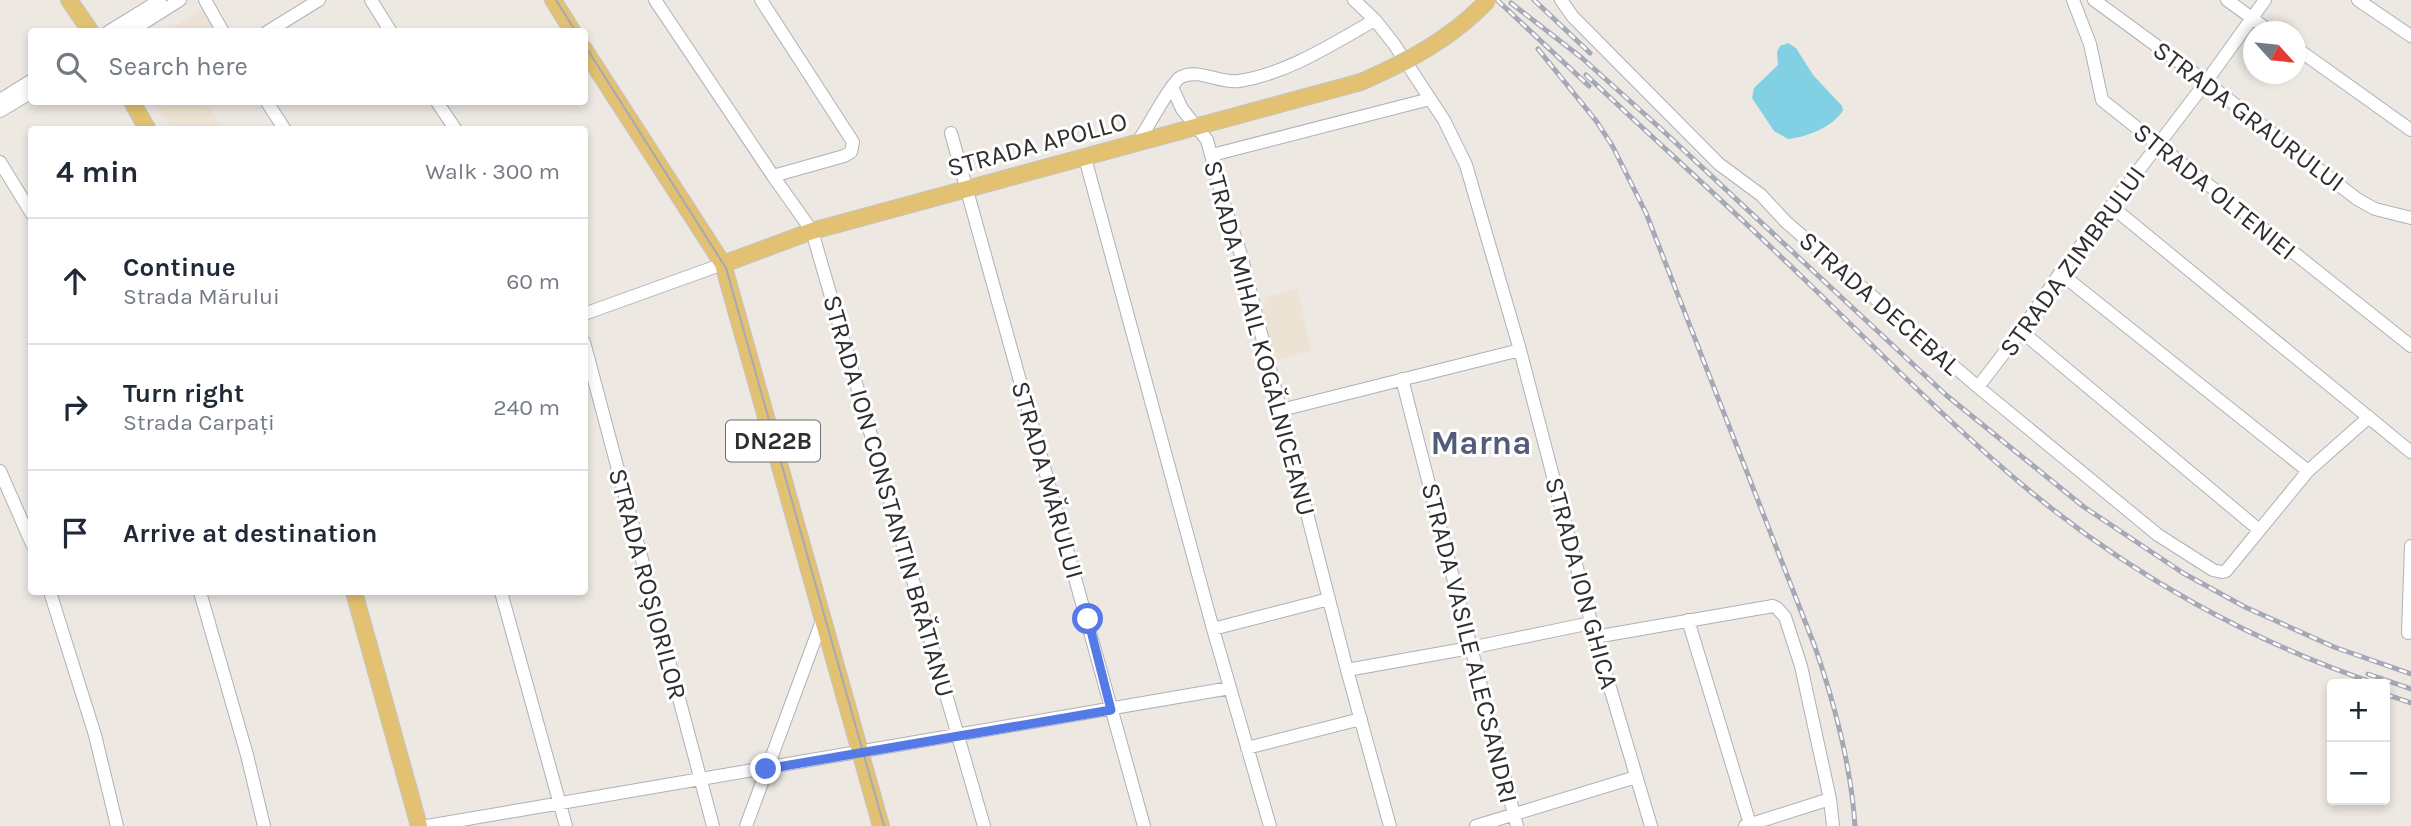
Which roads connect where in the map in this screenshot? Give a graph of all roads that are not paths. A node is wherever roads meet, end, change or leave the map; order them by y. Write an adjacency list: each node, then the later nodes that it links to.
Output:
1 (69, 0): 21 (main road)
2 (160, 0): 22 (street)
3 (180, 0): 23 (street)
4 (205, 0): 24 (street)
5 (319, 0): 25 (street)
6 (371, 0): 26 (street)
7 (553, 0): 27 (main road)
8 (655, 0): 52 (street, STRADA ION CONSTANTIN BRĂTIANU)
9 (761, 0): 52 (street)
10 (1354, 0): 19 (street, STRADA ION GHICA)
11 (1488, 0): 44 (main road, STRADA APOLLO, bridge)
12 (1562, 0): 66 (street, STRADA DECEBAL)
13 (2073, 0): 48 (street, STRADA OLTENIEI)
14 (2094, 0): 32 (street, STRADA GRAURULUI)
15 (2227, 0): 18 (street)
16 (2265, 0): 18 (street, STRADA ZIMBRULUI)
17 (2358, 0): 28 (street)
18 (2252, 18): 20 (street); 32 (street, STRADA ZIMBRULUI)
19 (1375, 20): 33 (street); 35 (street, STRADA ION GHICA)
20 (2256, 21)
21 (88, 28)
22 (114, 28)
23 (135, 28)
24 (221, 28)
25 (274, 28)
26 (388, 28)
27 (570, 28)
28 (2411, 36)
29 (588, 55): 58 (main road, DN22B)
30 (2306, 56): 45 (street)
31 (28, 82): 36 (street)
32 (2206, 82): 48 (street, STRADA ZIMBRULUI); 56 (street, STRADA GRAURULUI)
33 (1172, 87): 44 (street, STRADA MIHAIL KOGĂLNICEANU); 47 (street)
34 (28, 94): 40 (street)
35 (1430, 99): 49 (street); 63 (street, STRADA ION GHICA)
36 (0, 100)
37 (134, 105): 41 (main road)
38 (269, 105): 42 (street)
39 (439, 105): 43 (street)
40 (0, 111)
41 (146, 126)
42 (282, 126)
43 (453, 126)
44 (1197, 126): 47 (main road, STRADA APOLLO); 49 (street, STRADA MIHAIL KOGĂLNICEANU)
45 (2411, 130)
46 (951, 133): 53 (street, STRADA MĂRULUI)
47 (1137, 143): 50 (main road, STRADA APOLLO)
48 (2157, 145): 54 (street, STRADA ZIMBRULUI); 62 (street, STRADA OLTENIEI)
49 (1212, 155): 67 (street, STRADA MIHAIL KOGĂLNICEANU)
50 (1085, 158): 53 (main road, STRADA APOLLO); 83 (street)
51 (0, 162): 55 (street)
52 (773, 176): 57 (street, STRADA ION CONSTANTIN BRĂTIANU)
53 (966, 188): 57 (main road, STRADA APOLLO); 89 (street, STRADA MĂRULUI)
54 (2111, 206): 59 (street, STRADA ZIMBRULUI); 68 (street)
55 (28, 208)
56 (2411, 218)
57 (812, 231): 58 (main road, STRADA APOLLO); 91 (street, STRADA ION CONSTANTIN BRĂTIANU)
58 (723, 264): 60 (street, STRADA APOLLO); 80 (main road, DN22B)
59 (2060, 273): 61 (street, STRADA ZIMBRULUI); 71 (street)
60 (588, 313)
61 (2021, 331): 66 (street, STRADA ZIMBRULUI); 72 (street)
62 (2411, 346)
63 (1520, 350): 65 (street); 82 (street, STRADA ION GHICA)
64 (588, 357): 96 (street, STRADA ROȘIORILOR)
65 (1402, 379): 67 (street); 86 (street, STRADA VASILE ALECSANDRI)
66 (1978, 387): 72 (street, STRADA DECEBAL)
67 (1281, 410): 79 (street, STRADA MIHAIL KOGĂLNICEANU)
68 (2369, 417): 69 (street); 71 (street)
69 (2411, 452)
70 (0, 471): 73 (street)
71 (2308, 471): 72 (street)
72 (2259, 529)
73 (28, 535)
74 (2411, 546): 84 (street)
75 (51, 595): 101 (street)
76 (201, 595): 102 (street)
77 (355, 595): 103 (main road)
78 (502, 595): 98 (street)
79 (1329, 598): 83 (street); 87 (street, STRADA MIHAIL KOGĂLNICEANU)
80 (823, 618): 93 (main road, DN22B); 94 (street)
81 (1688, 620): 85 (street); 97 (street); 100 (street)
82 (1591, 623): 85 (street, STRADA ION GHICA); 86 (street)
83 (1213, 629): 88 (street)
84 (2408, 633)
85 (1595, 637): 95 (street, STRADA ION GHICA)
86 (1471, 648): 87 (street); 99 (street, STRADA VASILE ALECSANDRI)
87 (1347, 670): 90 (street, STRADA MIHAIL KOGĂLNICEANU)
88 (1230, 688): 89 (street); 92 (street)
89 (1111, 710): 91 (street); 110 (street, STRADA MĂRULUI)
90 (1361, 719): 92 (street); 112 (street)
91 (960, 736): 93 (street); 109 (street, STRADA ION CONSTANTIN BRĂTIANU)
92 (1247, 748): 111 (street)
93 (859, 752): 94 (street); 108 (main road, DN22B)
94 (766, 769): 96 (street); 107 (street)
95 (1636, 777): 99 (street); 114 (street, STRADA ION GHICA)
96 (700, 780): 98 (street); 106 (street, STRADA ROȘIORILOR)
97 (1830, 799): 100 (street); 115 (street)
98 (560, 803): 104 (street); 105 (street)
99 (1515, 821): 113 (street)
100 (1748, 825)
101 (117, 826)
102 (264, 826)
103 (419, 826)
104 (427, 826)
105 (566, 826)
106 (713, 826)
107 (746, 826)
108 (881, 826)
109 (984, 826)
110 (1144, 826)
111 (1270, 826)
112 (1390, 826)
113 (1476, 826)
114 (1650, 826)
115 (1833, 826)

